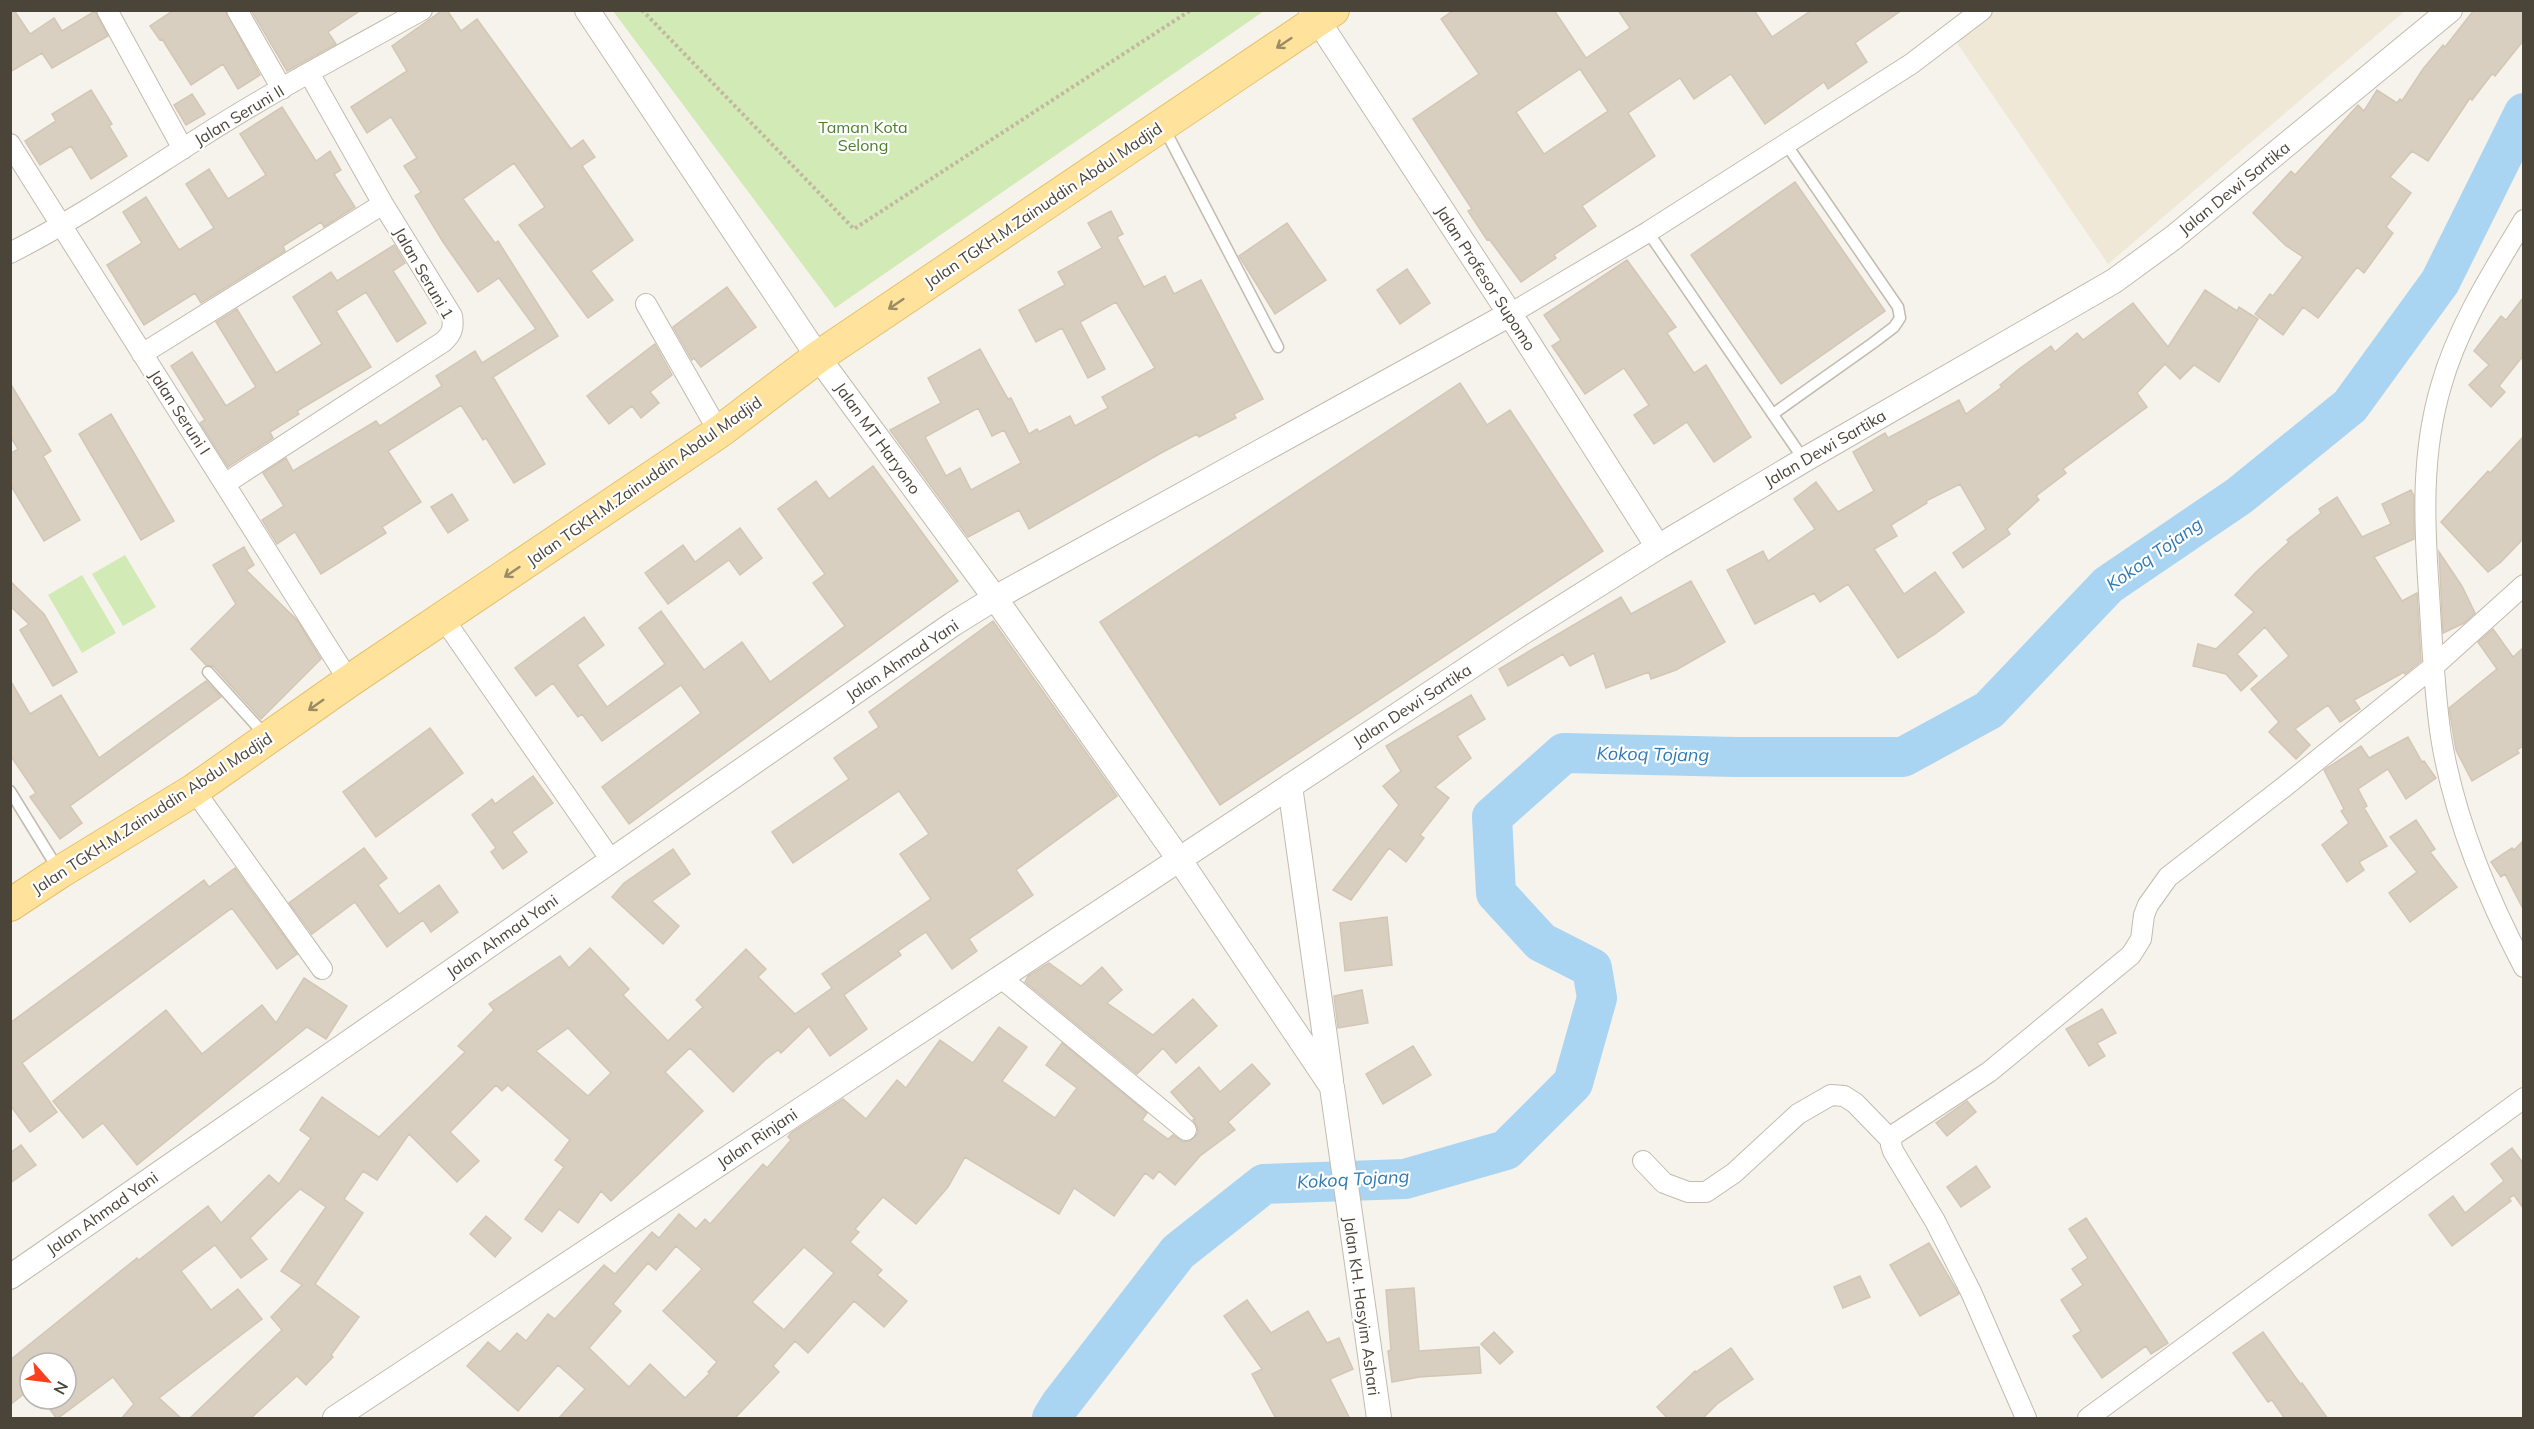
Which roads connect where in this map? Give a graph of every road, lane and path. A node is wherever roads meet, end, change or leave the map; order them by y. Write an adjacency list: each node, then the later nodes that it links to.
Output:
1 (107, 10): 15 (street)
2 (237, 10): 11 (street)
3 (422, 10): 10 (street, Jalan Seruni II)
4 (587, 10): 25 (street, Jalan MT Haryono)
5 (642, 10): 6 (path)
6 (1191, 10)
7 (1982, 10): 14 (street)
8 (2450, 10): 28 (street, Jalan Dewi Sartika)
9 (1320, 14): 12 (main road, Jalan TGKH.M.Zainuddin Abdul Madjid, one-way to 12); 22 (street, Jalan Profesor Supomo)
10 (309, 73): 11 (street, Jalan Seruni II); 16 (street, Jalan Seruni 1)
11 (282, 89): 15 (street, Jalan Seruni II)
12 (1162, 125): 23 (lane); 25 (main road, Jalan TGKH.M.Zainuddin Abdul Madjid, one-way to 25)
13 (10, 144): 18 (street, Jalan Seruni I)
14 (1786, 144): 19 (street); 26 (lane)
15 (183, 149): 18 (street, Jalan Seruni II)
16 (383, 204): 24 (street); 29 (street, Jalan Seruni 1)
17 (2523, 220): 34 (street)
18 (62, 227): 20 (street, Jalan Seruni II); 24 (street, Jalan Seruni I)
19 (1648, 232): 22 (street); 26 (lane)
20 (10, 253)
21 (646, 304): 27 (street)
22 (1510, 314): 30 (street, Jalan Profesor Supomo); 32 (street, Jalan Ahmad Yani)
23 (1278, 347)
24 (142, 354): 29 (street, Jalan Seruni I)
25 (818, 357): 27 (main road, Jalan TGKH.M.Zainuddin Abdul Madjid); 32 (street, Jalan MT Haryono)
26 (1773, 414): 28 (lane)
27 (719, 432): 33 (main road, Jalan TGKH.M.Zainuddin Abdul Madjid, one-way to 33)
28 (1804, 460): 30 (street, Jalan Dewi Sartika)
29 (226, 483): 36 (street, Jalan Seruni I)
30 (1658, 547): 38 (street, Jalan Dewi Sartika)
31 (2523, 585): 34 (street)
32 (995, 598): 41 (street, Jalan MT Haryono); 42 (street, Jalan Ahmad Yani)
33 (443, 618): 36 (main road, Jalan TGKH.M.Zainuddin Abdul Madjid); 42 (street)
34 (2434, 666): 45 (street); 51 (street)
35 (208, 672): 37 (lane)
36 (349, 681): 37 (main road, Jalan TGKH.M.Zainuddin Abdul Madjid, one-way to 37)
37 (268, 738): 39 (main road, Jalan TGKH.M.Zainuddin Abdul Madjid)
38 (1290, 786): 41 (street, Jalan Dewi Sartika); 48 (street, Jalan KH. Hasyim Ashari)
39 (194, 790): 43 (main road, Jalan TGKH.M.Zainuddin Abdul Madjid); 46 (street)
40 (10, 791): 43 (lane)
41 (1179, 859): 47 (street, Jalan Rinjani); 48 (street, Jalan KH. Hasyim Ashari)
42 (611, 860): 53 (street, Jalan Ahmad Yani)
43 (60, 872): 44 (main road, Jalan TGKH.M.Zainuddin Abdul Madjid)
44 (10, 905)
45 (2523, 967)
46 (322, 969)
47 (1000, 977): 50 (street); 54 (street, Jalan Rinjani)
48 (1332, 1087): 55 (street, Jalan KH. Hasyim Ashari)
49 (2523, 1098): 57 (street)
50 (1186, 1130)
51 (1890, 1139): 52 (street); 56 (street)
52 (1643, 1161)
53 (10, 1277)
54 (335, 1419)
55 (1379, 1419)
56 (2026, 1419)
57 (2088, 1419)

